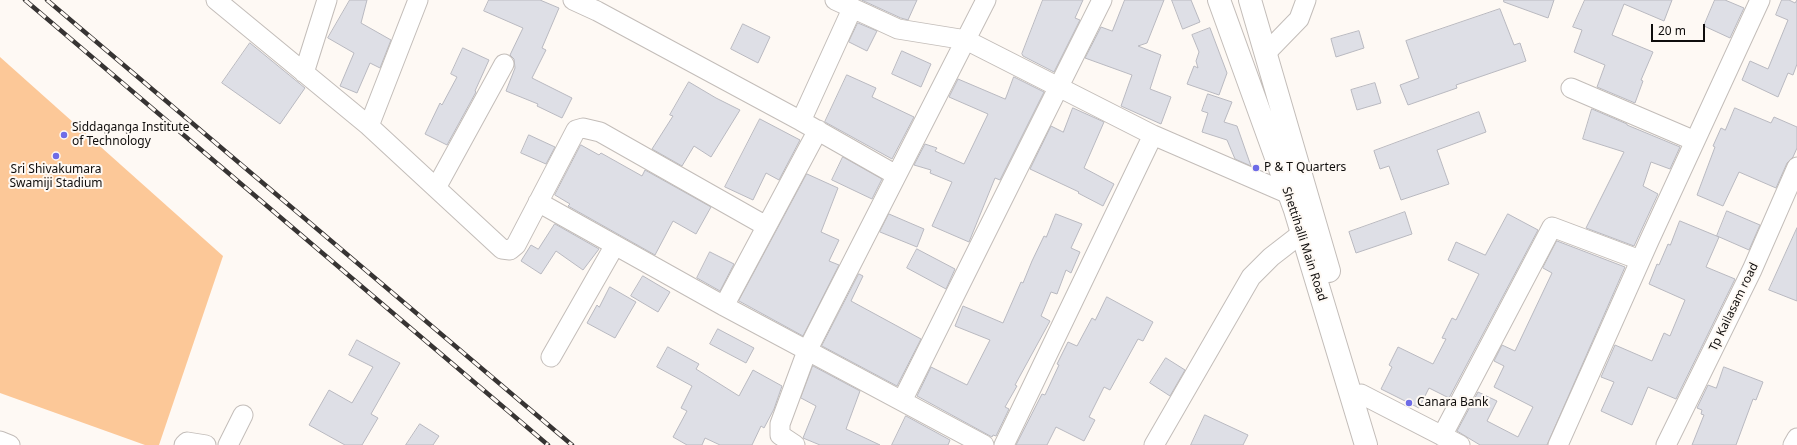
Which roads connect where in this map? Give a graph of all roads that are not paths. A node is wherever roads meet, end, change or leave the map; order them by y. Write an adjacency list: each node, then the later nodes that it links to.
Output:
1 (216, 0): 17 (street)
2 (327, 0): 17 (street)
3 (418, 0): 21 (street)
4 (573, 0): 12 (street)
5 (835, 0): 13 (street)
6 (986, 0): 14 (street)
7 (1102, 0): 18 (street)
8 (1219, 0): 28 (main road, Shettihalli Main Road)
9 (1250, 0): 15 (main road, Shettihalli Main Road)
10 (1306, 0): 15 (street)
11 (1760, 0): 24 (street)
12 (600, 6): 20 (street)
13 (852, 9): 14 (street); 20 (street)
14 (966, 40): 18 (street); 26 (street)
15 (1266, 53): 28 (main road, Shettihalli Main Road)
16 (504, 64): 27 (street)
17 (304, 73): 21 (street)
18 (1059, 86): 23 (street); 38 (street)
19 (1571, 88): 24 (street)
20 (801, 120): 22 (street)
21 (369, 126): 27 (street)
22 (818, 130): 26 (street); 30 (street)
23 (1153, 135): 28 (street); 49 (street)
24 (1695, 141): 33 (street)
25 (1797, 167): 55 (street, Tp Kailasam road)
26 (896, 175): 35 (street)
27 (436, 188): 29 (street)
28 (1299, 197): 31 (main road, Shettihalli Main Road); 37 (main road, Shettihalli Main Road)
29 (538, 202): 30 (street); 32 (street)
30 (766, 226): 34 (street)
31 (1302, 233): 50 (street); 51 (main road, Shettihalli Main Road)
32 (615, 246): 34 (street); 36 (street)
33 (1640, 260): 40 (street); 54 (street)
34 (724, 306): 35 (street)
35 (807, 351): 38 (street); 47 (street)
36 (552, 357)
37 (1361, 394): 40 (street); 52 (main road, Shettihalli Main Road)
38 (902, 402): 48 (street)
39 (243, 415): 46 (street)
40 (1442, 436): 53 (street)
41 (1797, 438): 56 (street)
42 (0, 441): 43 (street)
43 (10, 445)
44 (184, 445): 45 (street)
45 (206, 445)
46 (228, 445)
47 (795, 445)
48 (984, 445)
49 (1004, 445)
50 (1154, 445)
51 (1366, 445)
52 (1379, 445)
53 (1460, 445)
54 (1558, 445)
55 (1666, 445)
56 (1793, 445)

